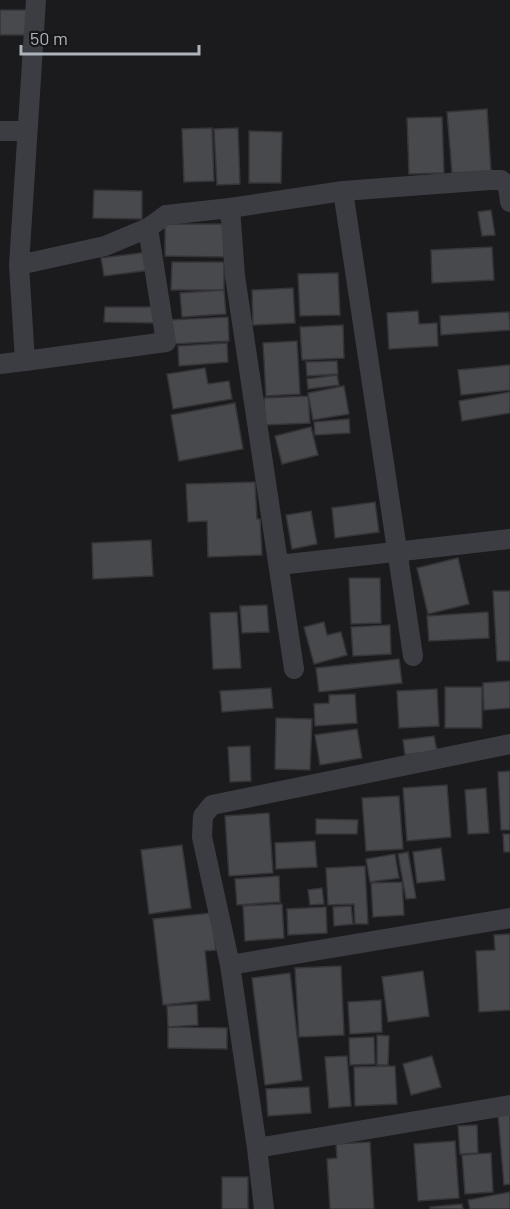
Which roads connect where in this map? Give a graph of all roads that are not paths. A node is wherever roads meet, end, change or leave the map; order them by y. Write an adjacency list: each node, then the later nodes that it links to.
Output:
1 (36, 0): 3 (street)
2 (0, 131): 3 (street)
3 (27, 131): 8 (street)
4 (344, 191): 5 (street); 6 (street); 12 (street)
5 (510, 202)
6 (230, 208): 7 (street); 13 (street)
7 (148, 228): 8 (street); 9 (street)
8 (19, 266): 9 (street)
9 (25, 361): 10 (street)
10 (0, 364)
11 (510, 539): 12 (street)
12 (397, 552): 13 (street); 14 (street)
13 (279, 565): 15 (street)
14 (413, 656)
15 (294, 669)
16 (510, 744): 18 (street)
17 (510, 918): 18 (street)
18 (230, 965): 20 (street)
19 (510, 1105): 20 (street)
20 (257, 1148): 21 (street)
21 (264, 1209)

